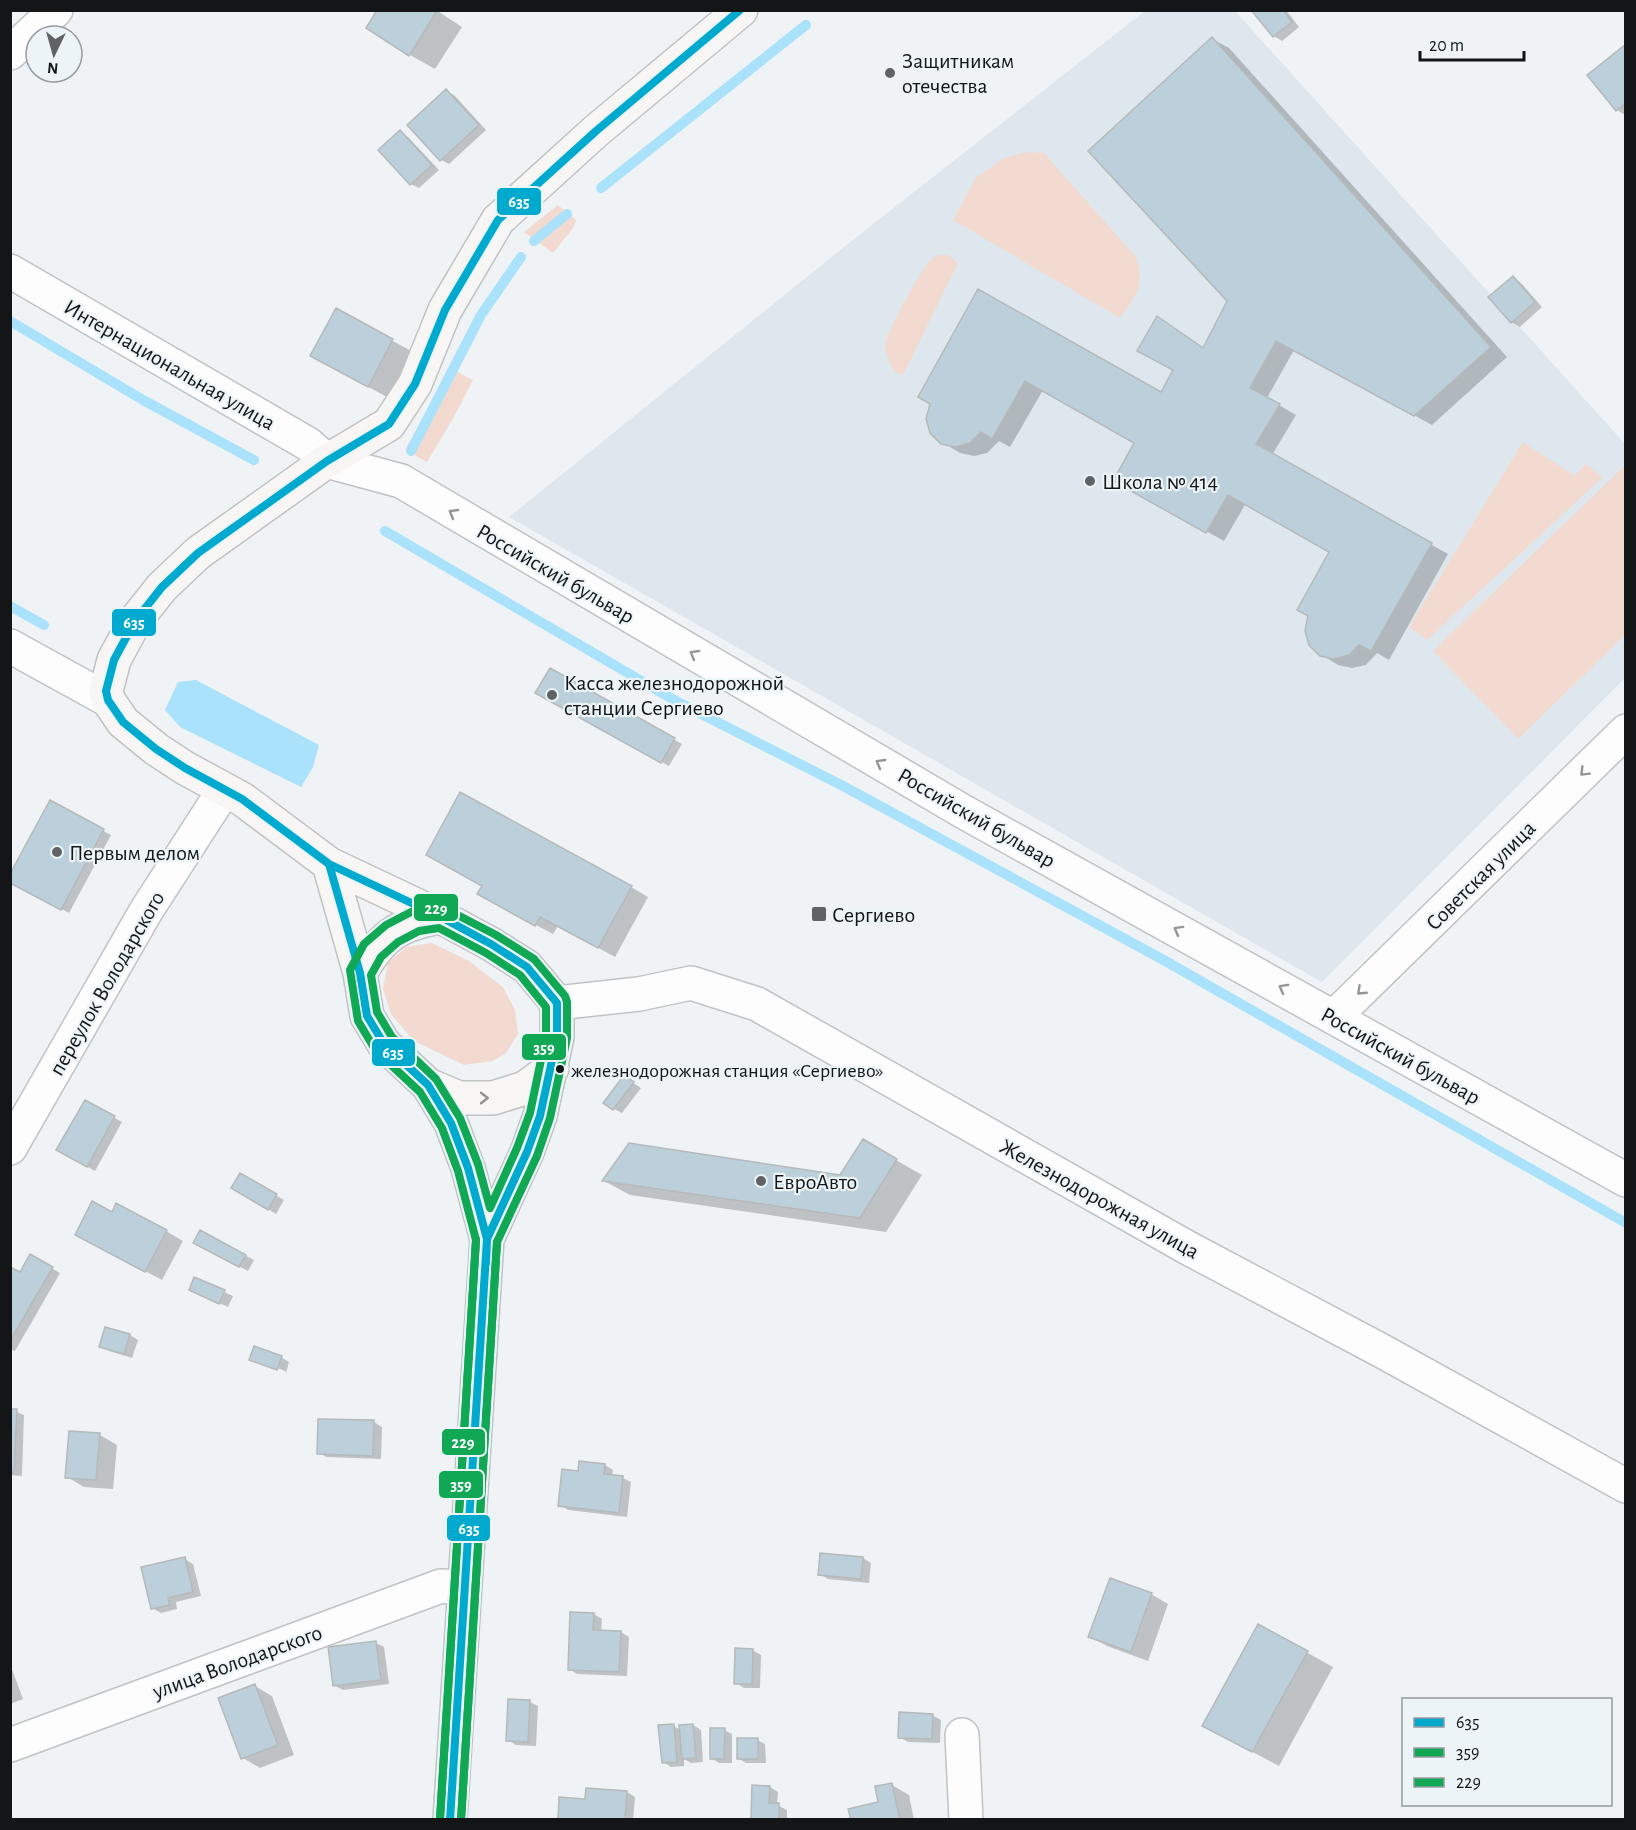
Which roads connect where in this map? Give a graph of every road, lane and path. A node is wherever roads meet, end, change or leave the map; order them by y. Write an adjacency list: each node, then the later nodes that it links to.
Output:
1 (56, 10): 3 (street)
2 (741, 10): 5 (street)
3 (10, 53)
4 (10, 270): 5 (street, Интернациональная улица)
5 (327, 462): 7 (street); 14 (street, Российский бульвар, one-way to 5)
6 (10, 646): 7 (street)
7 (115, 711): 9 (street)
8 (1626, 731): 14 (street, Советская улица, one-way to 14)
9 (224, 790): 10 (street); 17 (street, переулок Володарского)
10 (329, 864): 11 (street); 12 (street)
11 (441, 917): 12 (street); 13 (street)
12 (360, 973): 16 (street)
13 (557, 1003): 15 (street); 20 (street, Железнодорожная улица)
14 (1334, 1017): 18 (street, Российский бульвар)
15 (552, 1068): 16 (street, one-way to 15); 19 (street)
16 (428, 1085): 19 (street)
17 (10, 1148)
18 (1626, 1180)
19 (487, 1239): 21 (street)
20 (1626, 1486)
21 (464, 1588): 23 (street, улица Володарского); 24 (street)
22 (962, 1735): 25 (street)
23 (10, 1744)
24 (450, 1820)
25 (966, 1820)

